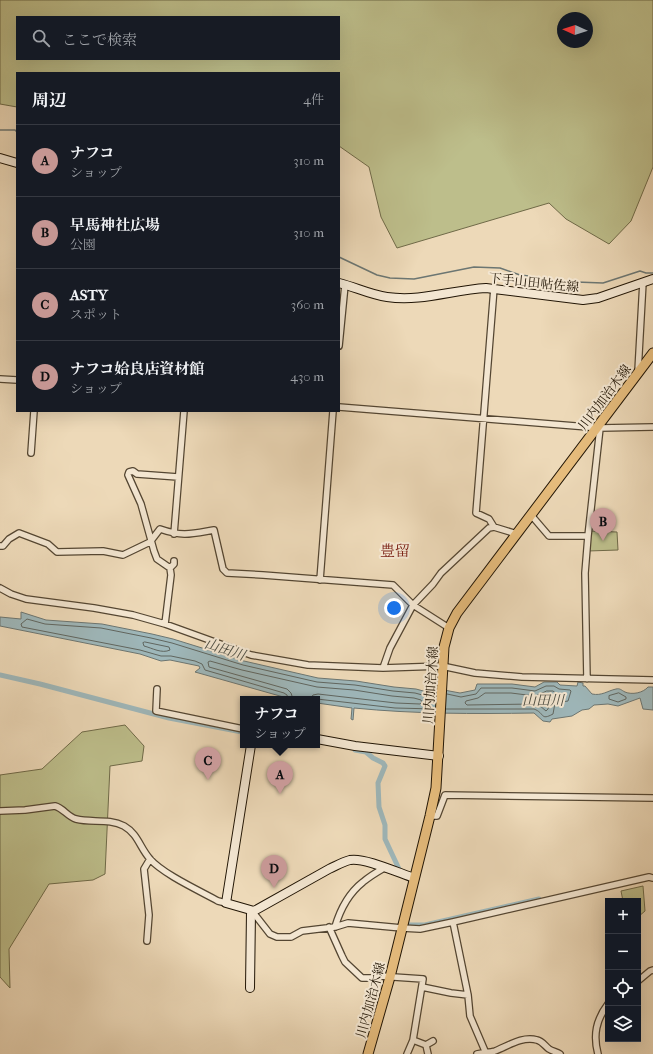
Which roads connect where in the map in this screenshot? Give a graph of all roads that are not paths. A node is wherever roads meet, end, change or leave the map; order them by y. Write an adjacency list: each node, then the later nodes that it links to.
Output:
1 (0, 158): 2 (street)
2 (16, 163)
3 (653, 278): 4 (street, 下手山田帖佐線)
4 (643, 282): 6 (street, 下手山田帖佐線); 9 (street)
5 (342, 284): 6 (street, 下手山田帖佐線); 7 (street)
6 (494, 288): 16 (street)
7 (340, 325)
8 (653, 353): 9 (main road, 川内加治木線)
9 (638, 374): 18 (main road, 川内加治木線)
10 (0, 379): 11 (street)
11 (16, 380)
12 (340, 407): 16 (street)
13 (34, 412): 19 (street)
14 (184, 412): 20 (street)
15 (333, 412): 30 (street)
16 (484, 418): 18 (street); 22 (street)
17 (653, 427): 18 (street)
18 (598, 428): 21 (main road, 川内加治木線); 25 (street)
19 (31, 453)
20 (178, 477): 23 (street); 26 (street)
21 (531, 514): 24 (main road, 川内加治木線); 25 (street)
22 (494, 527): 24 (street); 32 (street)
23 (174, 534): 26 (street); 30 (street)
24 (517, 534): 34 (main road, 川内加治木線)
25 (588, 536): 37 (street)
26 (150, 542): 27 (street); 29 (street)
27 (0, 546)
28 (174, 561): 29 (street)
29 (170, 568): 33 (street)
30 (320, 580): 32 (street)
31 (0, 588): 33 (street)
32 (413, 605): 34 (street); 36 (street)
33 (165, 624): 36 (street)
34 (449, 628): 35 (main road, 川内加治木線)
35 (442, 667): 36 (street); 37 (street); 43 (main road, 川内加治木線)
36 (383, 668)
37 (587, 679): 38 (street)
38 (653, 680)
39 (156, 689): 40 (street)
40 (240, 728)
41 (320, 740): 43 (street)
42 (251, 748): 51 (street)
43 (439, 756): 46 (main road, 川内加治木線)
44 (653, 798): 46 (street)
45 (0, 811): 47 (street)
46 (430, 816): 49 (main road, 川内加治木線)
47 (150, 859): 51 (street); 56 (street)
48 (384, 868): 49 (street); 52 (street); 54 (street)
49 (414, 878): 55 (main road, 川内加治木線)
50 (653, 878): 53 (street)
51 (226, 903): 52 (street)
52 (252, 911): 54 (street); 61 (street)
53 (453, 922): 55 (street); 62 (street)
54 (332, 927): 55 (street); 58 (street)
55 (402, 928): 58 (main road, 川内加治木線)
56 (147, 941)
57 (653, 970): 59 (street)
58 (390, 977): 60 (street); 68 (main road, 川内加治木線)
59 (641, 978)
60 (422, 987): 62 (street); 64 (street)
61 (250, 988)
62 (468, 995): 67 (street)
63 (607, 1006): 73 (street)
64 (413, 1040): 66 (street); 69 (street)
65 (434, 1042): 66 (street)
66 (426, 1045): 70 (street)
67 (485, 1051): 71 (street); 72 (street)
68 (368, 1054)
69 (407, 1054)
70 (428, 1054)
71 (477, 1054)
72 (560, 1054)
73 (598, 1054)

